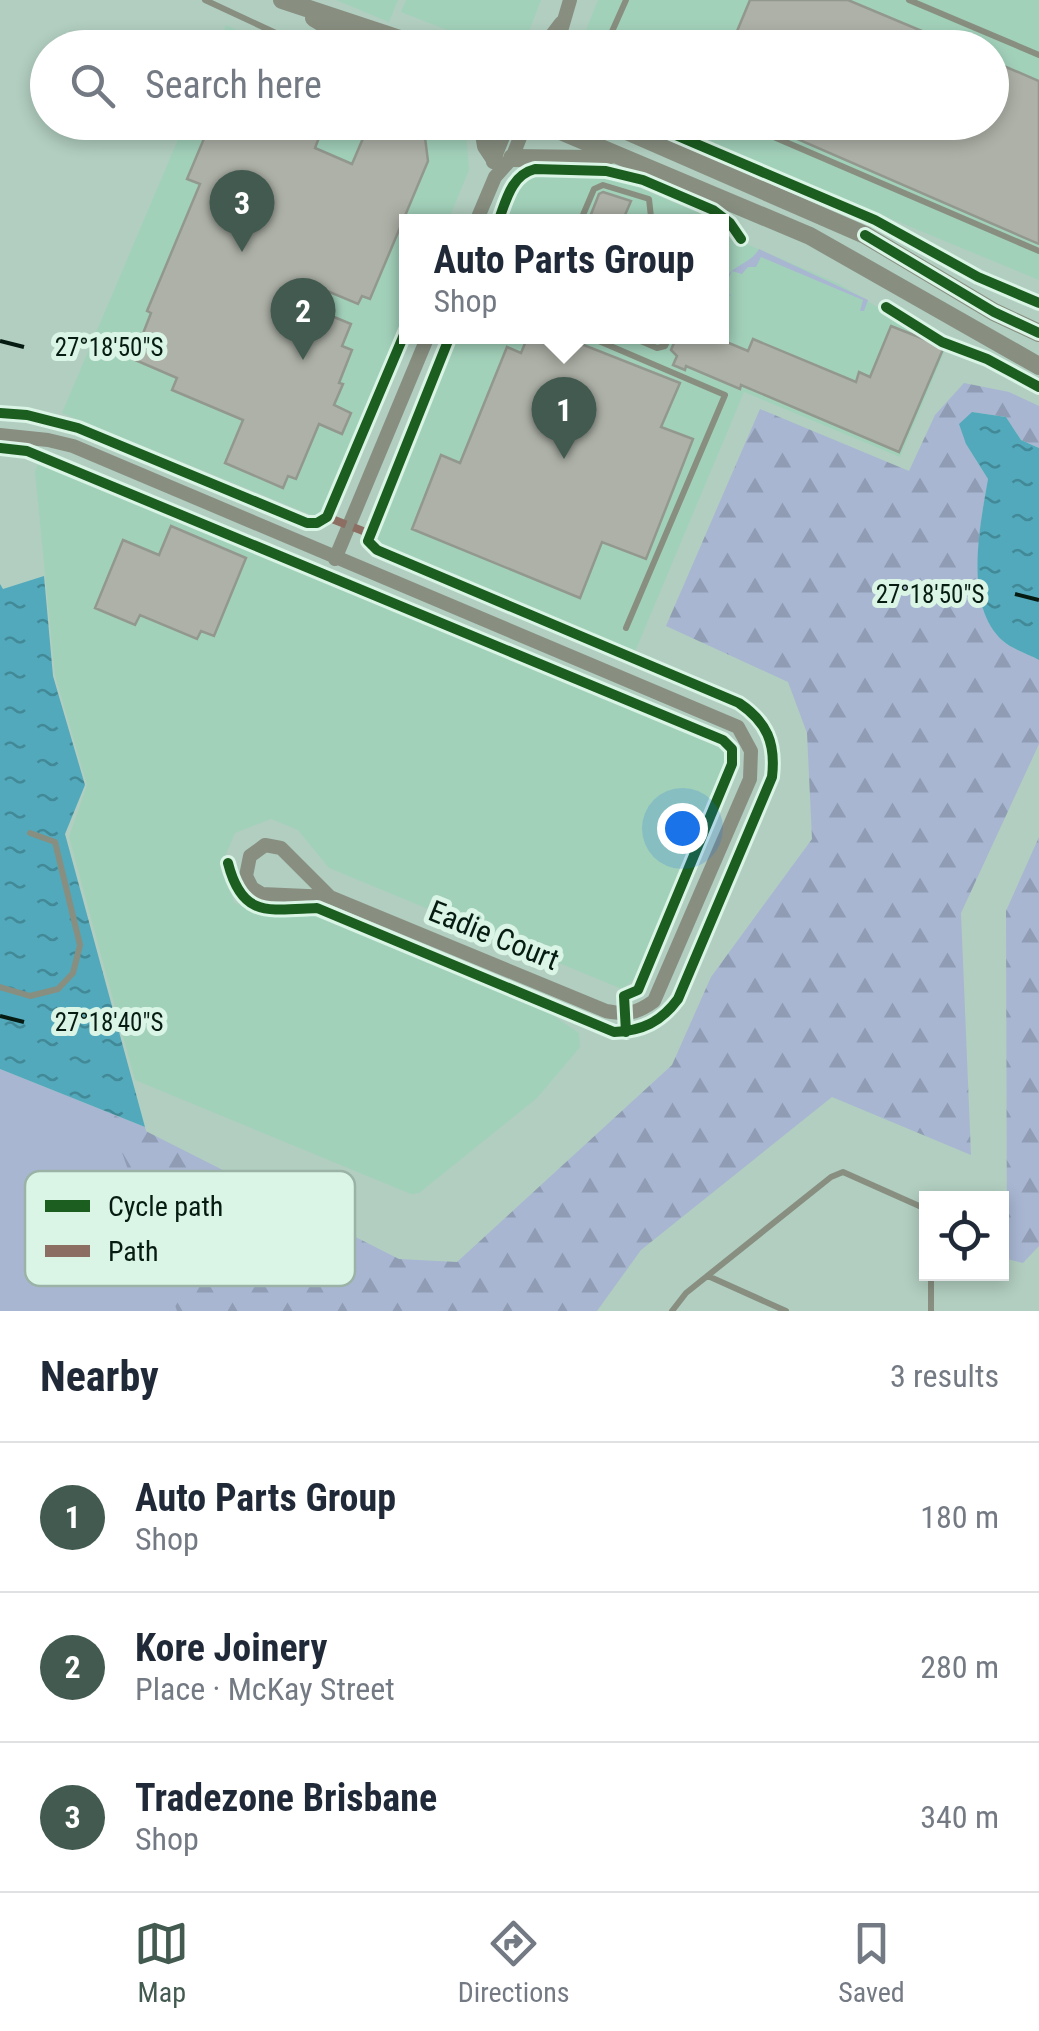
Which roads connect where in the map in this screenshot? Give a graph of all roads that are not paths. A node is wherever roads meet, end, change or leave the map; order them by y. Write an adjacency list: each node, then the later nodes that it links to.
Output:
1 (205, 0): 7 (lane)
2 (283, 0): 8 (street); 9 (street)
3 (570, 0): 6 (street)
4 (626, 0): 12 (lane)
5 (909, 0): 13 (lane)
6 (561, 23): 10 (street); 11 (street)
7 (269, 30)
8 (334, 30)
9 (373, 30)
10 (556, 30)
11 (560, 30)
12 (613, 30)
13 (979, 30)
14 (1009, 43): 15 (lane)
15 (1039, 56)
16 (485, 140): 23 (street)
17 (505, 140): 23 (street)
18 (515, 140): 23 (street)
19 (581, 140): 22 (street)
20 (647, 140): 28 (street)
21 (781, 140): 27 (lane)
22 (614, 154): 23 (street); 31 (street)
23 (500, 165): 24 (street)
24 (479, 214)
25 (583, 214): 26 (lane)
26 (651, 214)
27 (1039, 251)
28 (1039, 333)
29 (425, 344): 33 (street)
30 (606, 344): 34 (lane)
31 (1039, 366)
32 (0, 434): 33 (street)
33 (335, 559): 36 (street, Eadie Court)
34 (626, 628)
35 (30, 832): 37 (lane)
36 (330, 897): 36 (street, Eadie Court)
37 (0, 987)
38 (919, 1207): 39 (lane)
39 (708, 1276): 41 (lane); 42 (lane)
40 (931, 1281): 43 (lane)
41 (672, 1311)
42 (786, 1311)
43 (931, 1311)

